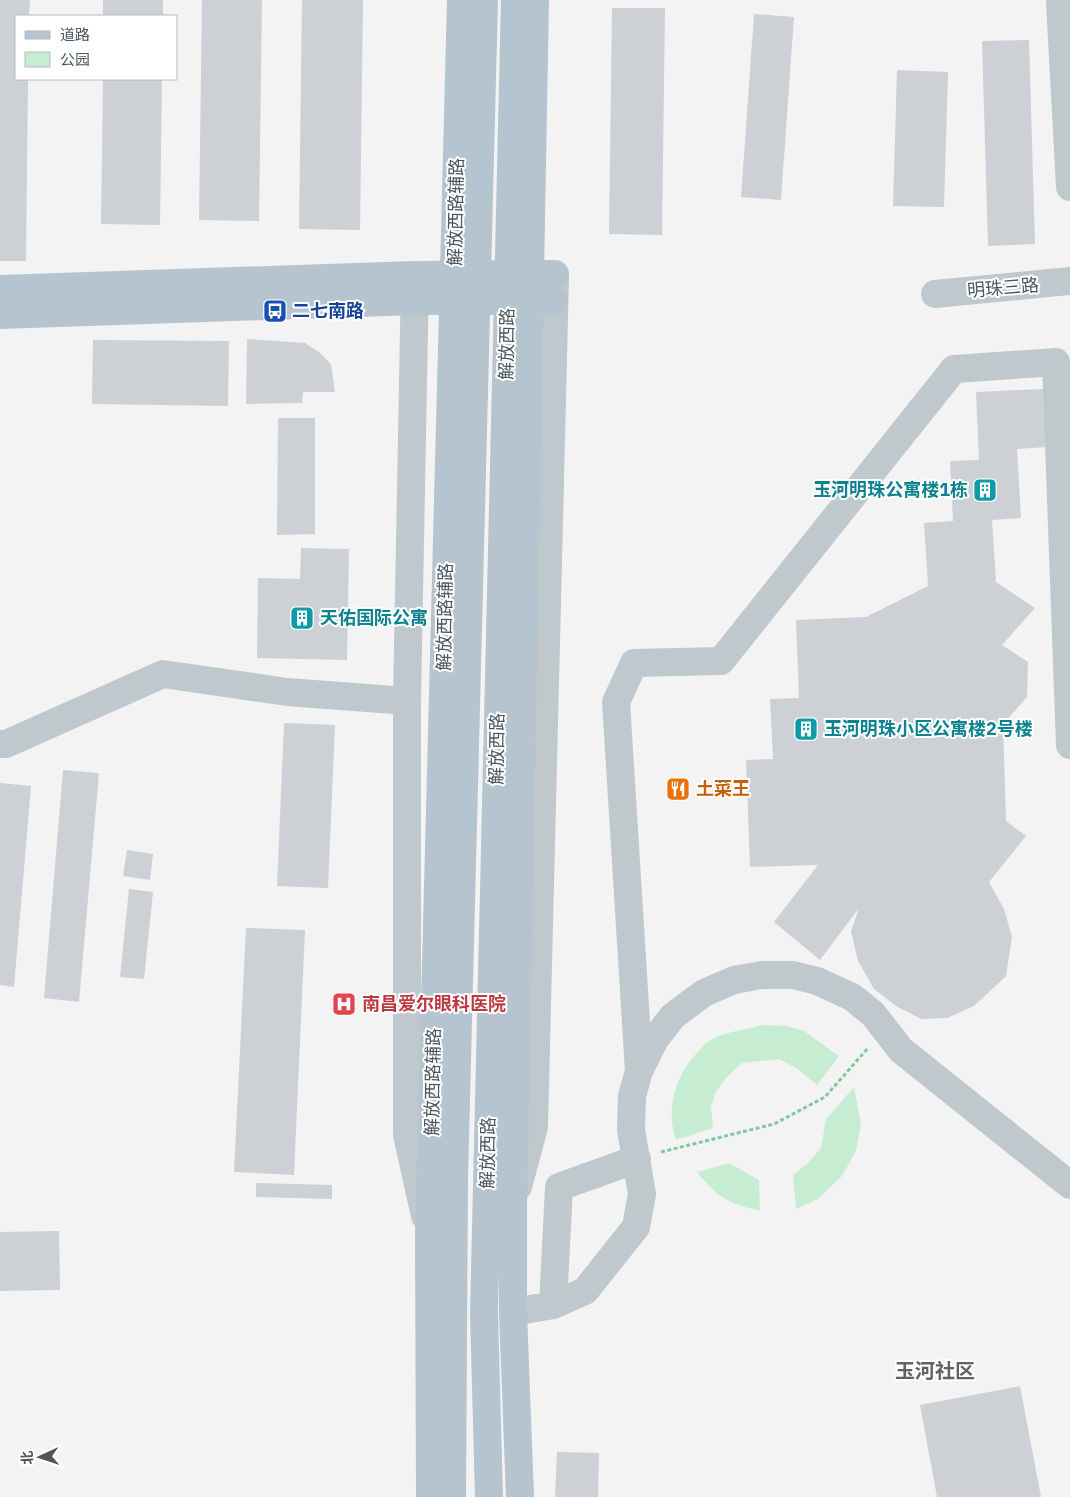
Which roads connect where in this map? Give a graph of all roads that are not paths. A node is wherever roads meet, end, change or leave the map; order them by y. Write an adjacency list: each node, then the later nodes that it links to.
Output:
1 (461, 0): 21 (main road, 解放西路辅路)
2 (484, 0): 26 (main road, 解放西路)
3 (515, 0): 27 (main road, 解放西路)
4 (535, 0): 20 (main road)
5 (1070, 1): 6 (street)
6 (1070, 187)
7 (555, 274): 9 (main road, bridge); 12 (street)
8 (1070, 281): 11 (street, 明珠三路)
9 (415, 288): 10 (main road); 12 (main road, bridge); 13 (main road); 14 (street, 解放西路辅路)
10 (0, 289)
11 (935, 294)
12 (554, 301): 20 (street)
13 (0, 315)
14 (407, 701): 15 (street); 21 (street, 解放西路辅路)
15 (0, 744)
16 (1070, 745): 17 (street)
17 (639, 1071): 18 (street); 19 (street)
18 (637, 1159): 22 (street); 22 (street)
19 (1070, 1185)
20 (513, 1206): 23 (main road)
21 (429, 1234): 25 (main road, 解放西路辅路)
22 (553, 1305): 23 (street)
23 (512, 1312): 24 (main road)
24 (514, 1348): 27 (main road); 30 (main road)
25 (430, 1362): 26 (main road); 28 (main road, 解放西路辅路)
26 (452, 1429): 28 (main road, 解放西路)
27 (488, 1430): 29 (main road, 解放西路)
28 (446, 1496)
29 (489, 1497)
30 (520, 1497)

